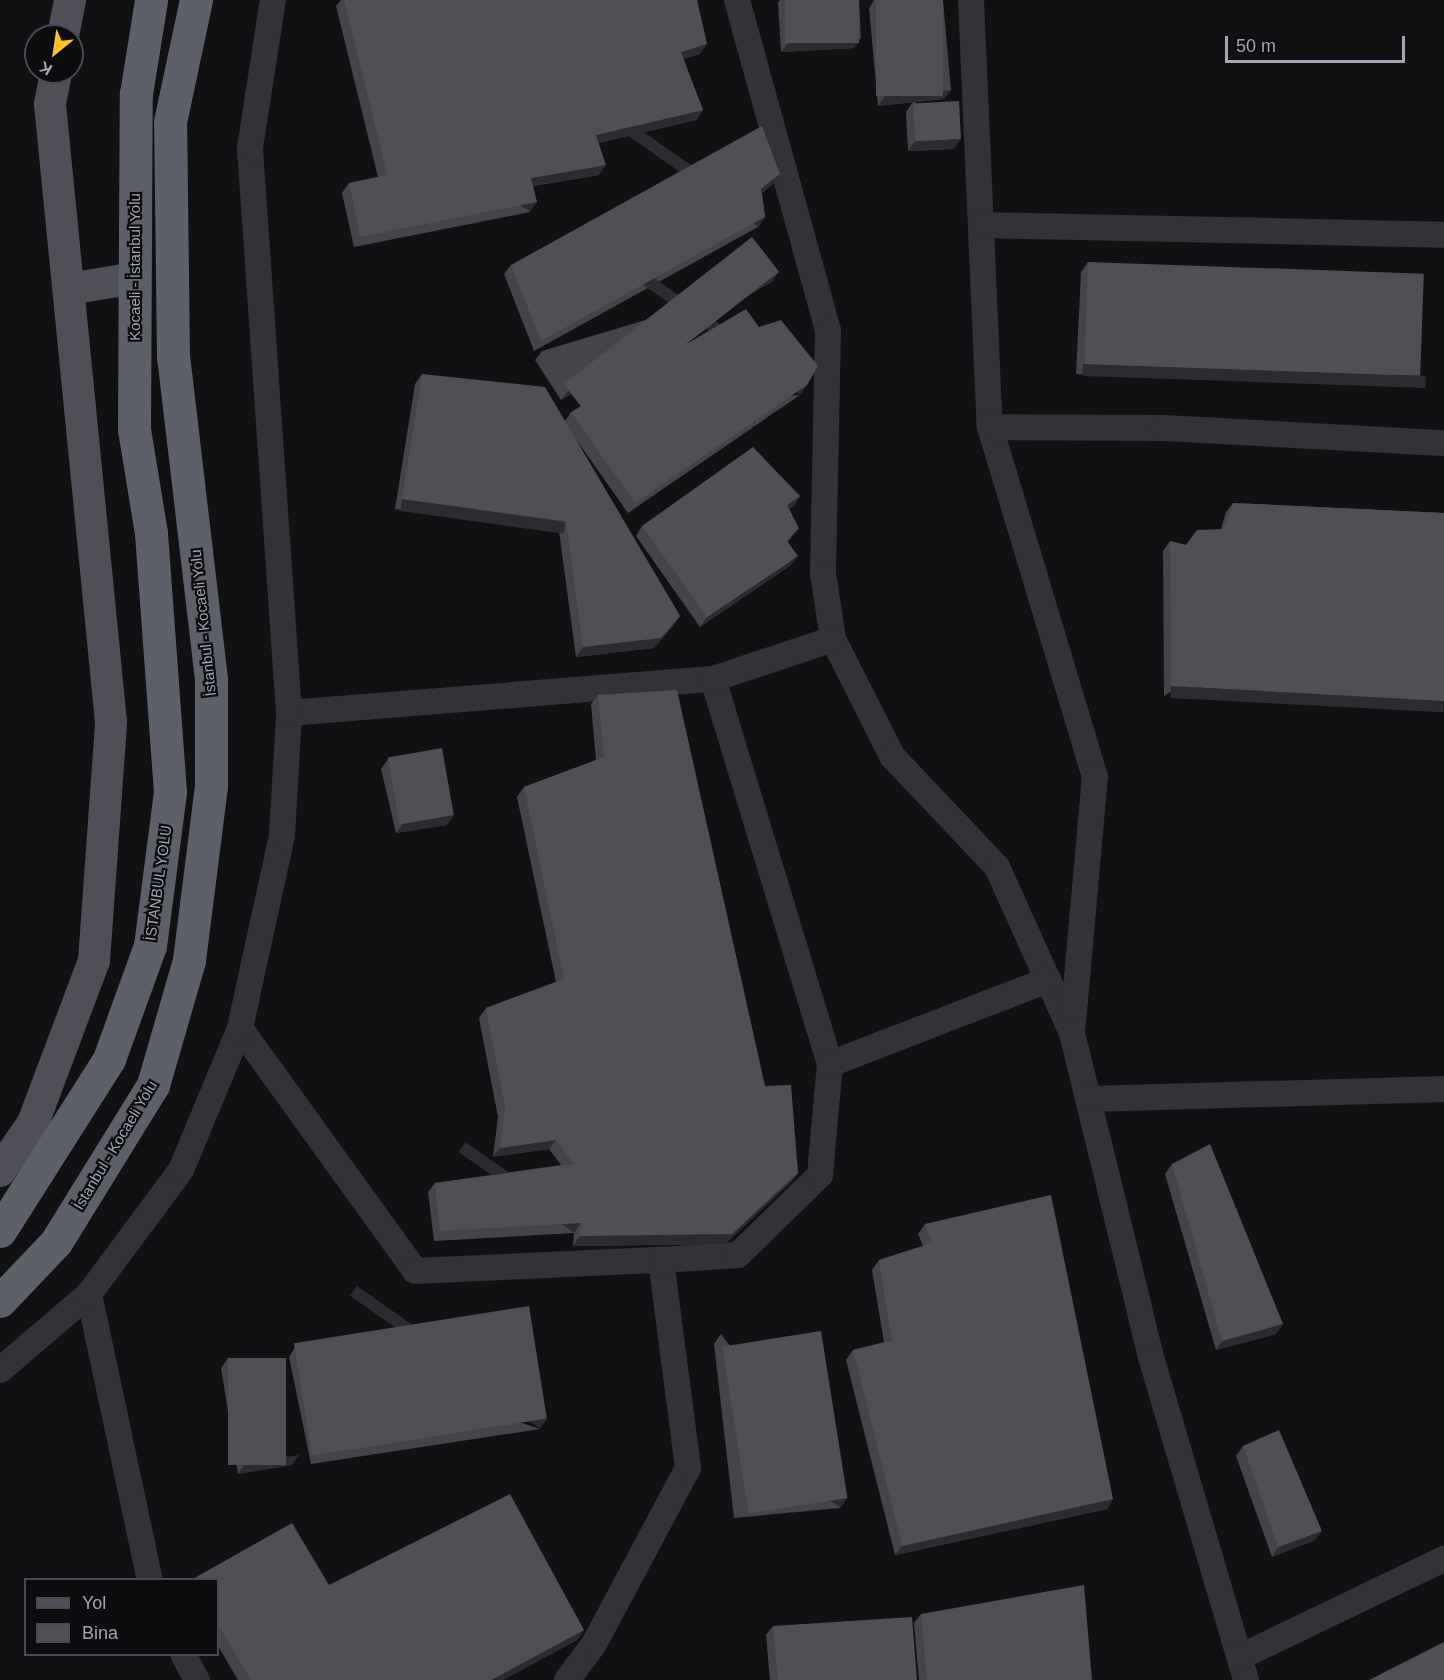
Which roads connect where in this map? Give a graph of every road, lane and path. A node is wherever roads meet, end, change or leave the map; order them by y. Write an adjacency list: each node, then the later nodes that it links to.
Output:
1 (70, 0): 7 (main road)
2 (152, 0): 11 (highway, Kocaeli - İstanbul Yolu)
3 (196, 0): 29 (highway, İstanbul - Kocaeli Yolu)
4 (273, 0): 18 (street)
5 (736, 0): 16 (street)
6 (971, 0): 9 (street)
7 (65, 24)
8 (54, 84): 12 (main road)
9 (982, 225): 10 (street); 13 (street)
10 (1444, 235)
11 (135, 278): 12 (main road); 15 (highway, Kocaeli - İstanbul Yolu)
12 (69, 289): 25 (main road)
13 (990, 427): 14 (street); 21 (street)
14 (1444, 443)
15 (151, 533): 26 (highway, İSTANBUL YOLU)
16 (833, 639): 17 (street); 19 (street)
17 (713, 679): 18 (street); 22 (street)
18 (289, 713): 20 (street)
19 (1048, 980): 21 (street); 22 (street)
20 (240, 1028): 27 (street); 28 (street)
21 (1072, 1033): 24 (street)
22 (830, 1065): 27 (street)
23 (1444, 1089): 24 (street)
24 (1088, 1099): 34 (street)
25 (0, 1171)
26 (0, 1231)
27 (661, 1260): 36 (street)
28 (89, 1294): 30 (street); 32 (street)
29 (0, 1301)
30 (0, 1370)
31 (1444, 1559): 34 (street)
32 (150, 1578)
33 (184, 1656): 35 (street)
34 (1243, 1668)
35 (197, 1680)
36 (567, 1680)

